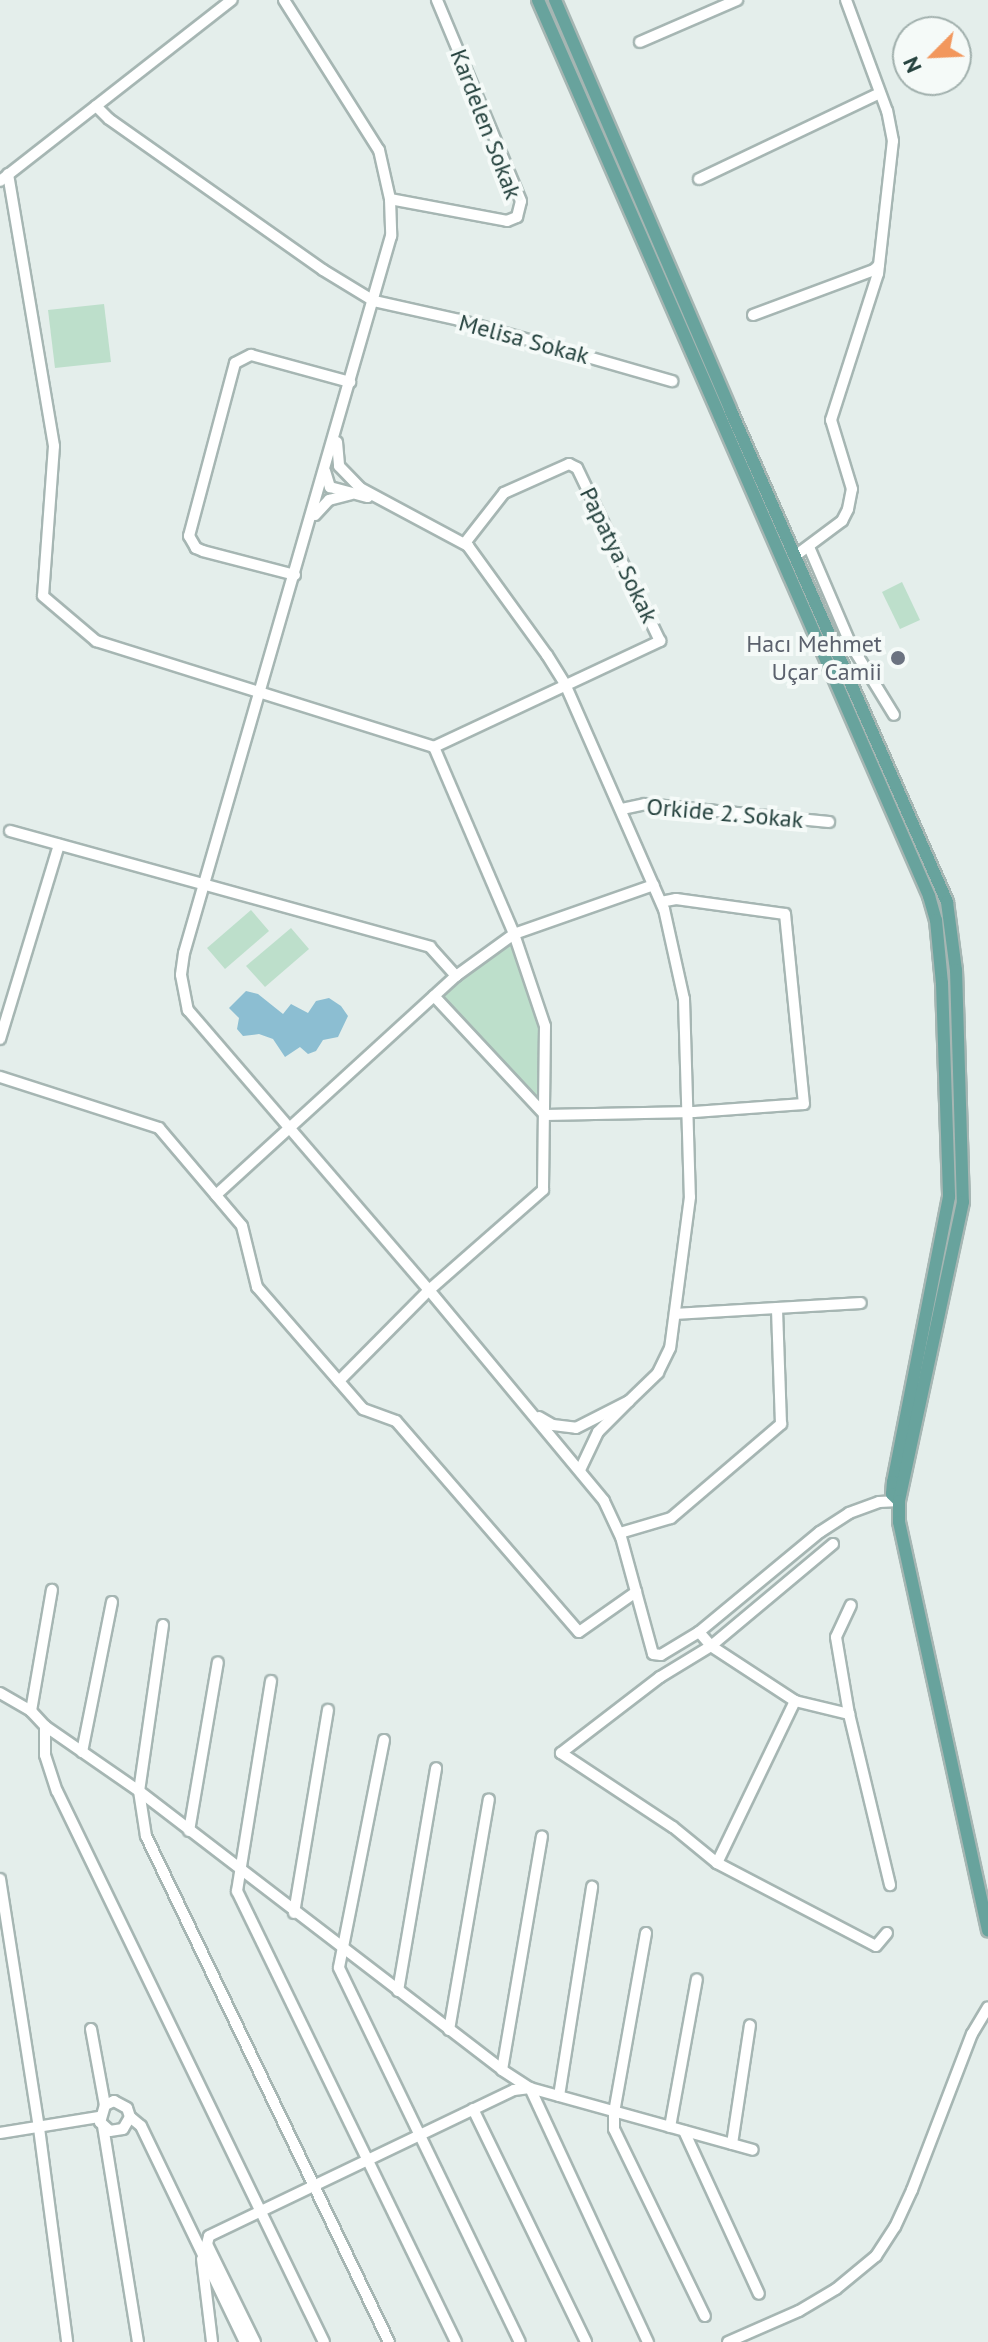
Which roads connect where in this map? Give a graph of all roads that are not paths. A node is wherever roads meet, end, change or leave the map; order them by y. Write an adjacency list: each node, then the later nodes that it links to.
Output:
1 (232, 0): 10 (street)
2 (284, 0): 13 (street)
3 (437, 0): 13 (street, Kardelen Sokak)
4 (538, 0): 37 (main road)
5 (555, 0): 26 (main road)
6 (737, 0): 8 (street)
7 (846, 0): 9 (street)
8 (640, 42)
9 (880, 93): 12 (street); 14 (street)
10 (96, 106): 11 (street); 15 (street, Melisa Sokak)
11 (4, 178): 29 (street)
12 (699, 179)
13 (390, 199): 15 (street)
14 (879, 265): 16 (street); 25 (street)
15 (374, 301): 17 (street, Melisa Sokak); 18 (street)
16 (753, 315)
17 (672, 381)
18 (350, 382): 19 (street); 27 (street)
19 (336, 432): 20 (street); 22 (street)
20 (325, 471): 21 (street); 23 (street)
21 (355, 494): 22 (street); 23 (street)
22 (381, 501): 24 (street)
23 (310, 524): 27 (street)
24 (465, 543): 28 (street); 28 (street, Papatya Sokak)
25 (809, 547): 26 (street); 30 (street)
26 (795, 556): 36 (main road)
27 (295, 575): 29 (street)
28 (565, 684): 31 (street); 32 (street)
29 (261, 690): 31 (street); 39 (street)
30 (894, 715)
31 (434, 747): 41 (street)
32 (622, 809): 33 (street, Orkide 2. Sokak); 38 (street)
33 (829, 822)
34 (10, 831): 35 (street)
35 (59, 845): 39 (street); 44 (street)
36 (928, 859): 37 (main road); 60 (main road)
37 (915, 865): 60 (main road)
38 (654, 885): 40 (street); 41 (street)
39 (204, 886): 42 (street); 48 (street)
40 (661, 902): 46 (street); 46 (street)
41 (514, 934): 42 (street); 47 (street)
42 (456, 976): 43 (street)
43 (434, 996): 47 (street); 48 (street)
44 (0, 1039)
45 (0, 1077): 49 (street)
46 (689, 1112): 47 (street); 53 (street)
47 (545, 1115): 50 (street)
48 (287, 1127): 49 (street); 50 (street)
49 (216, 1195): 54 (street)
50 (429, 1290): 54 (street); 56 (street)
51 (861, 1303): 52 (street)
52 (777, 1308): 53 (street); 61 (street)
53 (675, 1314): 55 (street)
54 (339, 1381): 64 (street)
55 (629, 1401): 57 (street); 59 (street)
56 (534, 1414): 57 (street); 58 (street)
57 (583, 1427): 58 (street)
58 (570, 1458): 59 (street)
59 (580, 1470): 61 (street)
60 (899, 1501): 68 (street); 91 (main road)
61 (620, 1533): 64 (street)
62 (833, 1544): 69 (street)
63 (52, 1590): 75 (street)
64 (636, 1592): 68 (street)
65 (112, 1602): 79 (street)
66 (851, 1605): 76 (street)
67 (163, 1625): 81 (street)
68 (699, 1632): 69 (street)
69 (711, 1646): 73 (street); 85 (street)
70 (218, 1662): 83 (street)
71 (271, 1681): 86 (street)
72 (0, 1693): 75 (street)
73 (795, 1701): 76 (street); 85 (street)
74 (328, 1710): 90 (street)
75 (31, 1711): 77 (street)
76 (849, 1714): 88 (street)
77 (45, 1726): 79 (street); 118 (street)
78 (384, 1740): 94 (street)
79 (82, 1752): 81 (street)
80 (436, 1768): 96 (street)
81 (139, 1791): 83 (street); 117 (street)
82 (489, 1799): 100 (street)
83 (189, 1831): 86 (street)
84 (542, 1836): 101 (street)
85 (717, 1863): 93 (street)
86 (239, 1870): 90 (street); 116 (street)
87 (0, 1879): 110 (street)
88 (890, 1885)
89 (592, 1887): 103 (street)
90 (294, 1913): 94 (street)
91 (988, 1930)
92 (646, 1933): 106 (street)
93 (887, 1933)
94 (342, 1949): 96 (street); 113 (street)
95 (697, 1979): 109 (street)
96 (398, 1991): 100 (street)
97 (988, 2007): 133 (street)
98 (750, 2025): 114 (street)
99 (91, 2029): 104 (street)
100 (449, 2030): 101 (street)
101 (502, 2070): 102 (street)
102 (530, 2088): 103 (street); 105 (street); 132 (street)
103 (559, 2096): 106 (street)
104 (105, 2105): 107 (street); 108 (street)
105 (473, 2109): 113 (street); 131 (street)
106 (614, 2112): 109 (street); 121 (street)
107 (130, 2117): 108 (street); 119 (street)
108 (101, 2121): 110 (street); 123 (street)
109 (670, 2127): 111 (street)
110 (39, 2128): 112 (street); 122 (street)
111 (684, 2131): 114 (street); 120 (street)
112 (0, 2133)
113 (420, 2135): 116 (street); 130 (street)
114 (732, 2144): 115 (street)
115 (753, 2150)
116 (368, 2160): 117 (street); 129 (street)
117 (315, 2185): 118 (street); 128 (street)
118 (261, 2211): 126 (street); 127 (street)
119 (202, 2253): 124 (street); 125 (street)
120 (759, 2294)
121 (705, 2316)
122 (67, 2342)
123 (138, 2342)
124 (212, 2342)
125 (245, 2342)
126 (255, 2342)
127 (324, 2342)
128 (389, 2342)
129 (456, 2342)
130 (520, 2342)
131 (586, 2342)
132 (648, 2342)
133 (728, 2342)

